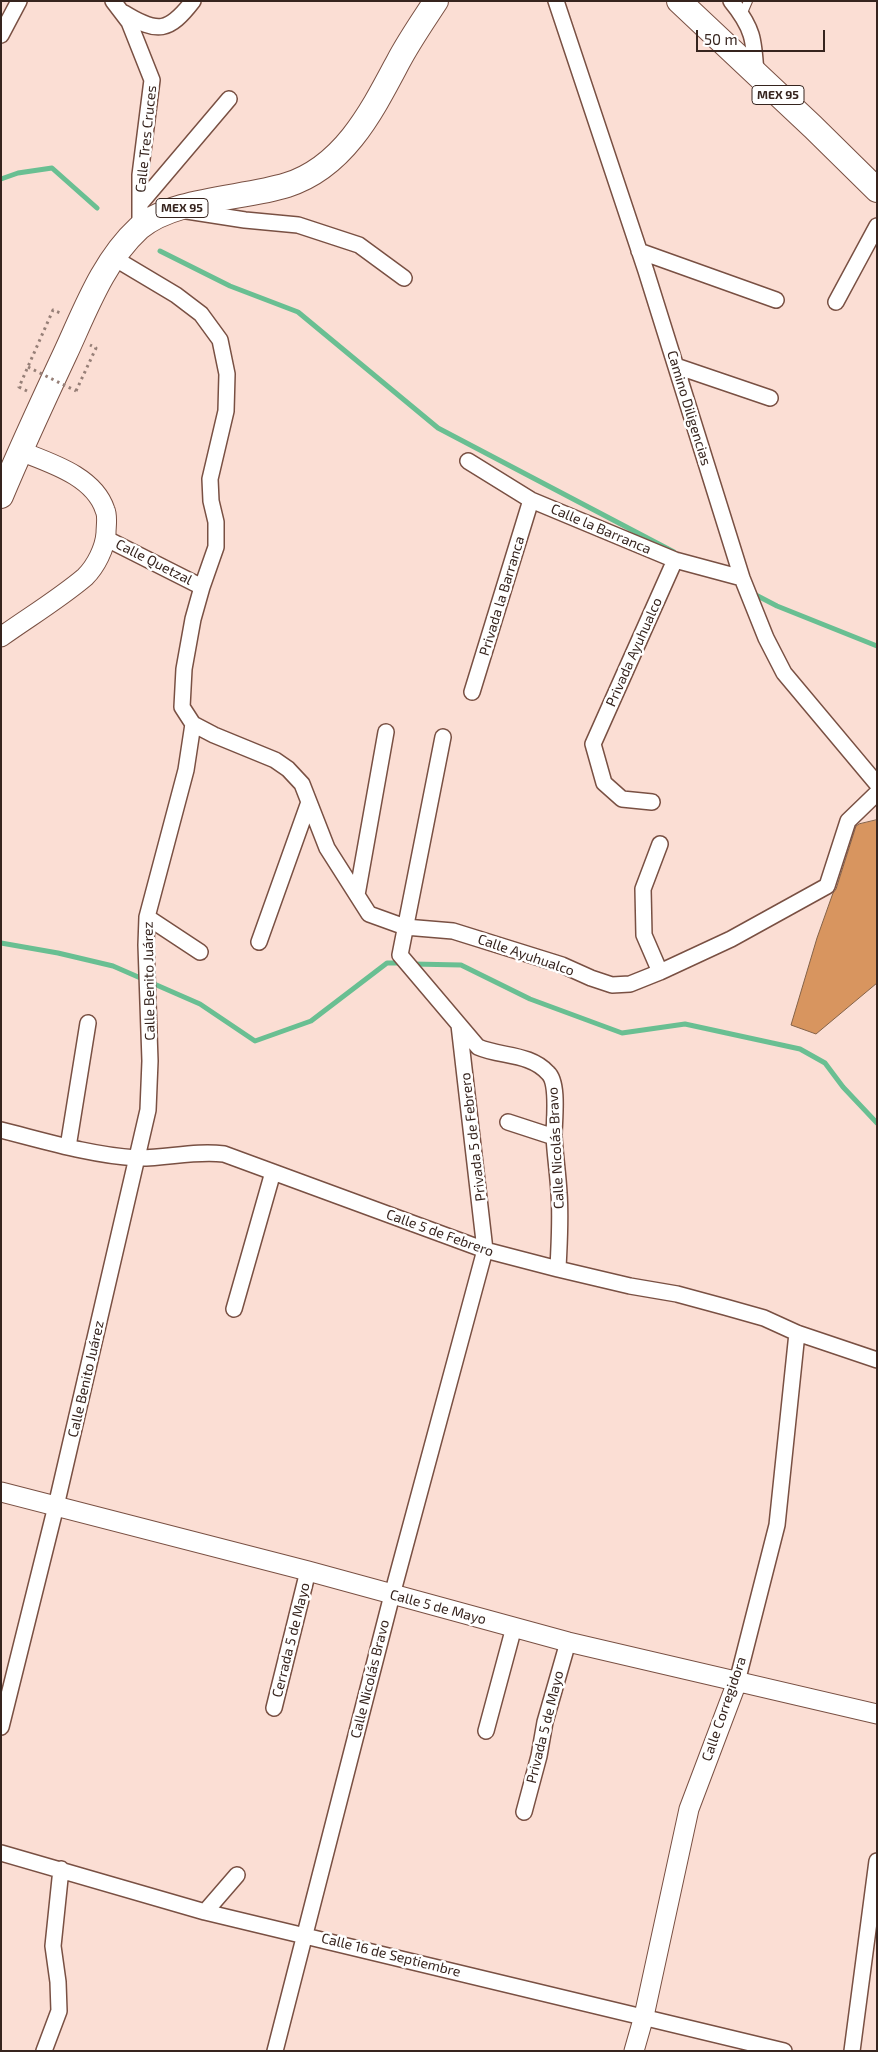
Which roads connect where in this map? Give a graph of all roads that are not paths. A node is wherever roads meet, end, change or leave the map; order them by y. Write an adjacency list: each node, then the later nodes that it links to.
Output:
1 (19, 1): 9 (street)
2 (193, 1): 7 (street)
3 (436, 1): 14 (main road, MEX 95)
4 (556, 1): 17 (street, Camino Diligencias)
5 (679, 1): 10 (main road, MEX 95)
6 (731, 1): 8 (street)
7 (118, 7): 13 (street, Calle Tres Cruces)
8 (745, 8): 10 (street)
9 (1, 35)
10 (756, 75): 12 (main road, MEX 95)
11 (228, 99): 13 (street)
12 (877, 190)
13 (140, 204): 16 (street, Calle Tres Cruces)
14 (178, 209): 16 (main road, MEX 95); 19 (street)
15 (877, 226): 21 (street)
16 (140, 228): 18 (main road, MEX 95)
17 (639, 251): 20 (street); 22 (street, Camino Diligencias)
18 (114, 258): 25 (main road, MEX 95); 31 (street)
19 (404, 278)
20 (776, 300)
21 (836, 302)
22 (676, 366): 23 (street); 30 (street, Camino Diligencias)
23 (770, 398)
24 (468, 461): 27 (street, Calle la Barranca)
25 (11, 462): 26 (main road, MEX 95); 28 (street)
26 (1, 496)
27 (532, 500): 29 (street, Calle la Barranca); 33 (street, Privada la Barranca)
28 (105, 538): 31 (street, Calle Quetzal); 32 (street)
29 (678, 560): 30 (street, Calle la Barranca); 40 (street, Privada Ayuhualco)
30 (738, 577): 37 (street, Camino Diligencias)
31 (202, 587): 34 (street)
32 (1, 637)
33 (472, 692)
34 (192, 724): 39 (street, Calle Ayuhualco); 43 (street, Calle Benito Juárez)
35 (386, 732): 42 (street)
36 (443, 737): 44 (street, Calle Nicolás Bravo)
37 (877, 784)
38 (877, 793): 47 (street, Calle Ayuhualco)
39 (309, 802): 42 (street, Calle Ayuhualco); 45 (street)
40 (652, 802)
41 (660, 844): 47 (street)
42 (357, 895): 44 (street, Calle Ayuhualco)
43 (147, 917): 46 (street); 54 (street, Calle Benito Juárez)
44 (405, 927): 47 (street, Calle Ayuhualco); 49 (street, Calle Nicolás Bravo)
45 (259, 942)
46 (200, 952)
47 (660, 972)
48 (88, 1023): 53 (street)
49 (459, 1025): 52 (street, Calle Nicolás Bravo); 56 (street, Privada 5 de Febrero)
50 (508, 1122): 52 (street)
51 (1, 1130): 53 (street, Calle 5 de Febrero)
52 (554, 1137): 57 (street, Calle Nicolás Bravo)
53 (68, 1147): 54 (street, Calle 5 de Febrero)
54 (138, 1158): 55 (street, Calle 5 de Febrero); 62 (street, Calle Benito Juárez)
55 (274, 1172): 56 (street, Calle 5 de Febrero); 58 (street)
56 (485, 1250): 57 (street, Calle 5 de Febrero); 64 (street, Calle Nicolás Bravo)
57 (558, 1270): 59 (street, Calle 5 de Febrero)
58 (234, 1309)
59 (797, 1333): 60 (street, Calle 5 de Febrero); 67 (street, Calle Corregidora)
60 (877, 1360)
61 (1, 1492): 62 (street, Calle 5 de Mayo)
62 (56, 1506): 63 (street, Calle 5 de Mayo); 70 (street, Calle Benito Juárez)
63 (308, 1571): 64 (street, Calle 5 de Mayo); 68 (street, Cerrada 5 de Mayo)
64 (392, 1595): 65 (street, Calle 5 de Mayo); 79 (street, Calle Nicolás Bravo)
65 (514, 1627): 66 (street, Calle 5 de Mayo); 71 (street)
66 (568, 1642): 67 (street, Calle 5 de Mayo); 72 (street, Privada 5 de Mayo)
67 (737, 1682): 69 (street, Calle 5 de Mayo); 80 (street, Calle Corregidora)
68 (274, 1708)
69 (877, 1714)
70 (1, 1726)
71 (486, 1731)
72 (524, 1812)
73 (1, 1853): 75 (street, Calle 16 de Septiembre)
74 (877, 1861): 78 (street)
75 (61, 1870): 77 (street, Calle 16 de Septiembre); 82 (street)
76 (237, 1875): 77 (street)
77 (205, 1912): 79 (street, Calle 16 de Septiembre)
78 (872, 1925): 86 (street)
79 (305, 1935): 80 (street, Calle 16 de Septiembre); 83 (street, Calle Nicolás Bravo)
80 (644, 2016): 81 (street, Calle 16 de Septiembre); 84 (street, Calle Corregidora)
81 (742, 2046): 85 (street, Calle 16 de Septiembre)
82 (44, 2051)
83 (275, 2051)
84 (634, 2051)
85 (784, 2051)
86 (852, 2051)

